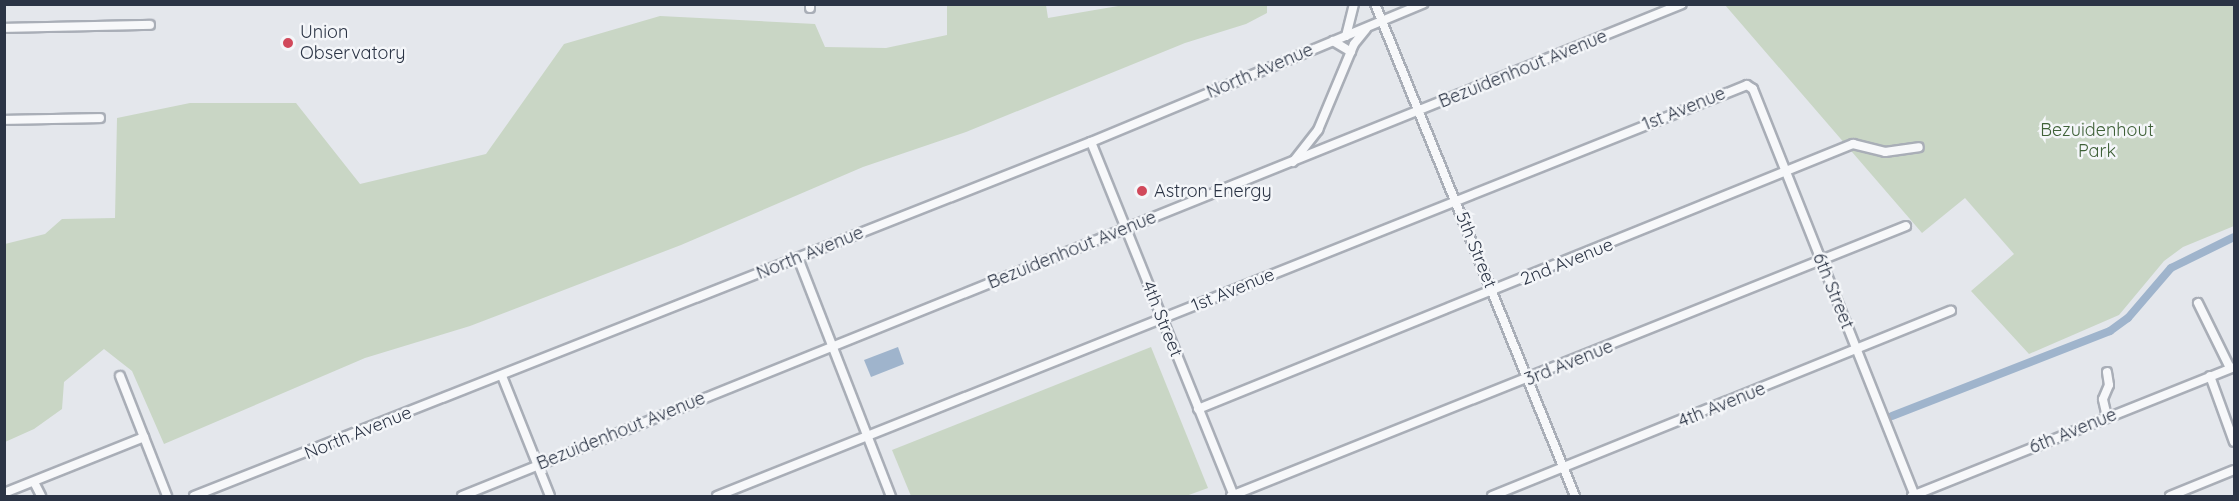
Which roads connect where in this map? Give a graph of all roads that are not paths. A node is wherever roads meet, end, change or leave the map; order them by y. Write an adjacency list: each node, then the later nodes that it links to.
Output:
1 (1354, 4): 9 (street)
2 (1375, 4): 5 (street, 5th Street)
3 (1423, 4): 5 (street, North Avenue)
4 (1682, 4): 13 (street, Bezuidenhout Avenue)
5 (1381, 21): 7 (street, North Avenue); 13 (street, 5th Street)
6 (150, 25): 8 (street)
7 (1369, 26): 9 (street, North Avenue); 11 (street)
8 (4, 28)
9 (1346, 36): 10 (street, North Avenue)
10 (1333, 41): 11 (street); 16 (street, North Avenue)
11 (1351, 52): 18 (street)
12 (1750, 86): 19 (street, 6th Street); 20 (street, 1st Avenue)
13 (1419, 110): 18 (street, Bezuidenhout Avenue); 20 (street, 5th Street)
14 (100, 118): 15 (street)
15 (4, 120)
16 (1091, 142): 22 (street, 4th Street); 23 (street, North Avenue)
17 (1919, 147): 19 (street, 2nd Avenue)
18 (1292, 163): 22 (street, Bezuidenhout Avenue)
19 (1786, 173): 24 (street, 6th Street); 25 (street, 2nd Avenue)
20 (1455, 201): 25 (street, 5th Street); 28 (street, 1st Avenue)
21 (1906, 226): 24 (street, 3rd Avenue)
22 (1126, 228): 28 (street, 4th Street); 29 (street, Bezuidenhout Avenue)
23 (798, 258): 29 (street); 34 (street, North Avenue)
24 (1821, 261): 30 (street, 6th Street); 36 (street, 3rd Avenue)
25 (1492, 292): 36 (street, 5th Street); 37 (street, 2nd Avenue)
26 (2198, 303): 31 (street)
27 (1951, 311): 30 (street, 4th Avenue)
28 (1162, 318): 37 (street, 4th Street); 40 (street, 1st Avenue)
29 (831, 345): 40 (street); 42 (street, Bezuidenhout Avenue)
30 (1857, 350): 43 (street, 4th Avenue); 57 (street, 6th Street)
31 (2232, 367): 35 (street, 6th Avenue)
32 (2107, 372): 38 (street)
33 (120, 376): 39 (street)
34 (502, 376): 42 (street); 49 (street, North Avenue)
35 (2210, 376): 38 (street, 6th Avenue); 41 (street)
36 (1527, 380): 43 (street, 5th Street); 54 (street, 3rd Avenue)
37 (1198, 409): 54 (street, 4th Street)
38 (2107, 417): 57 (street, 6th Avenue)
39 (144, 437): 45 (street); 48 (street)
40 (868, 437): 52 (street, 1st Avenue); 53 (street)
41 (2235, 442)
42 (538, 465): 50 (street, Bezuidenhout Avenue); 51 (street)
43 (1563, 469): 55 (street, 4th Avenue); 56 (street, 5th Street)
44 (2235, 470): 58 (street)
45 (34, 482): 46 (street); 47 (street)
46 (4, 493)
47 (41, 496)
48 (167, 496)
49 (194, 496)
50 (462, 496)
51 (550, 496)
52 (717, 496)
53 (891, 496)
54 (1233, 496)
55 (1492, 496)
56 (1575, 496)
57 (1914, 496)
58 (2170, 496)

